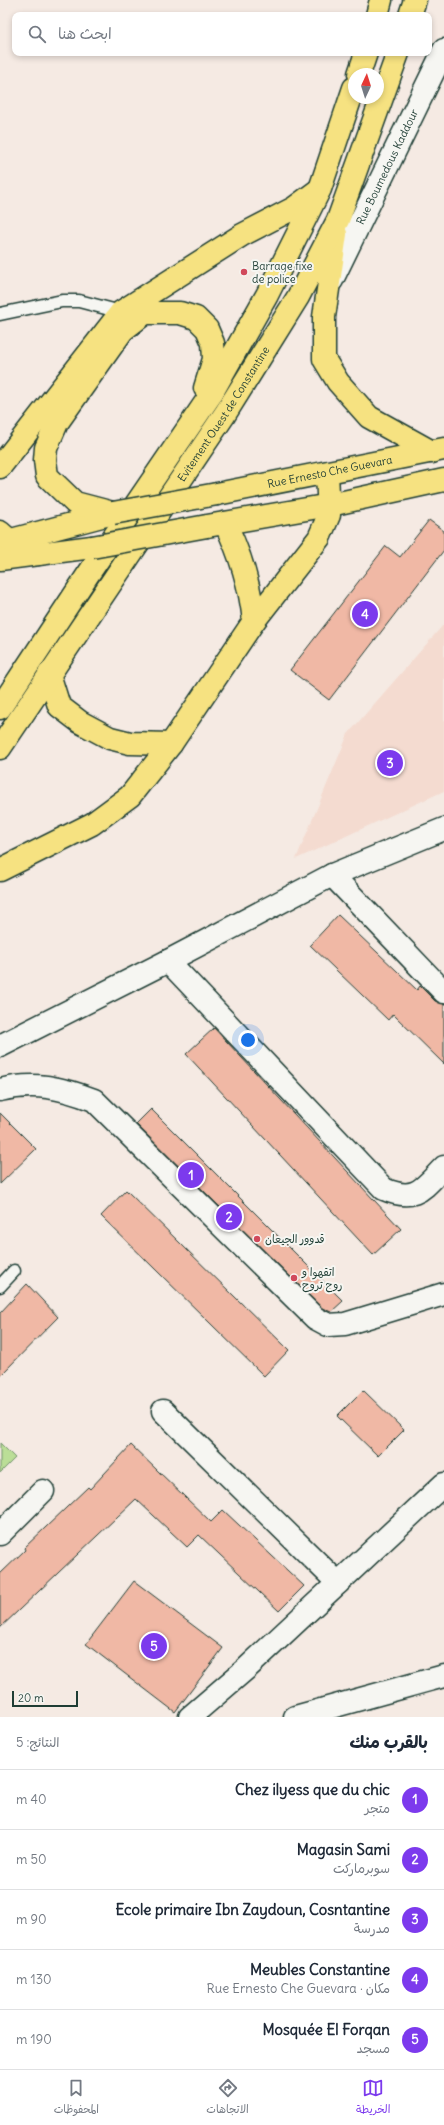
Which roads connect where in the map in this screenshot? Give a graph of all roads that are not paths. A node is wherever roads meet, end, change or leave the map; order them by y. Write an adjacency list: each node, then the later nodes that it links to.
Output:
1 (381, 0): 3 (main road)
2 (415, 0): 4 (main road)
3 (378, 12)
4 (411, 12)
5 (444, 50): 12 (street, Rue Boumedous Kaddour)
6 (365, 56): 8 (main road)
7 (397, 56): 11 (main road, Evitement Ouest de Constantine)
8 (361, 68)
9 (349, 104): 10 (main road, Evitement Ouest de Constantine)
10 (320, 189): 13 (main road); 15 (main road, Evitement Ouest de Constantine)
11 (338, 220): 12 (main road); 25 (main road, Evitement Ouest de Constantine)
12 (330, 283): 16 (main road)
13 (121, 312): 14 (lane); 17 (main road)
14 (0, 314)
15 (194, 421): 21 (main road); 26 (main road, Evitement Ouest de Constantine)
16 (438, 450): 18 (main road, Rue Ernesto Che Guevara)
17 (0, 467)
18 (327, 473): 20 (main road); 21 (main road, Rue Ernesto Che Guevara, bridge)
19 (444, 480): 20 (main road)
20 (330, 504): 22 (main road); 24 (main road)
21 (113, 513): 23 (main road)
22 (216, 525): 23 (main road, bridge); 24 (main road)
23 (2, 543)
24 (254, 621): 27 (main road)
25 (49, 674): 27 (main road); 28 (main road, Evitement Ouest de Constantine)
26 (0, 708)
27 (170, 744): 30 (main road)
28 (0, 748)
29 (444, 828): 31 (street)
30 (0, 870)
31 (332, 874): 32 (street); 33 (street)
32 (168, 961): 34 (street); 36 (street)
33 (444, 992)
34 (0, 1046)
35 (0, 1090): 39 (street)
36 (444, 1167)
37 (14, 1271): 38 (lane)
38 (0, 1286)
39 (444, 1294)
40 (163, 1410): 44 (street)
41 (444, 1484): 44 (street)
42 (43, 1491): 43 (street)
43 (0, 1534)
44 (338, 1583): 46 (street)
45 (444, 1676): 47 (street)
46 (190, 1717)
47 (295, 1717)

